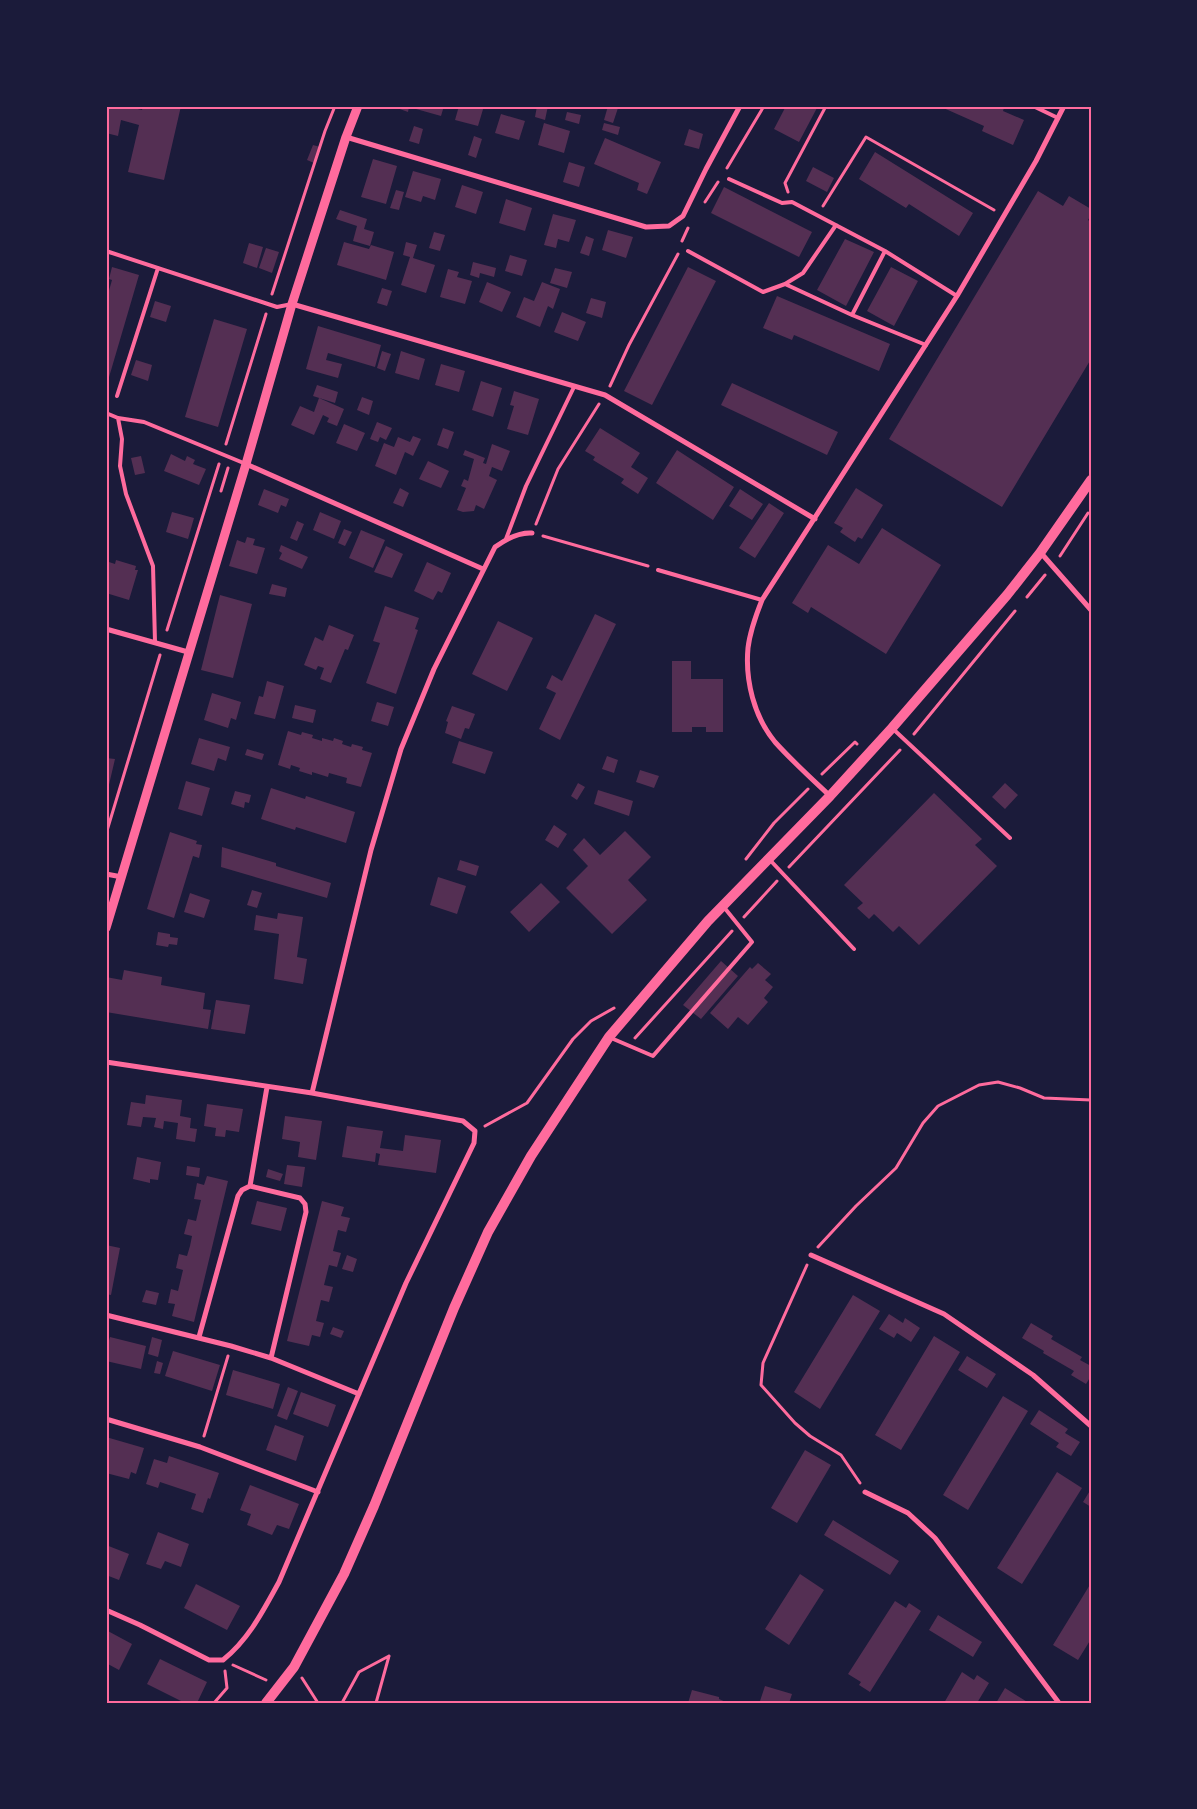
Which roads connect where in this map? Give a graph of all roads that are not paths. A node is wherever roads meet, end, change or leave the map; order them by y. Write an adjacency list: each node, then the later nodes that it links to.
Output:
1 (358, 106): 6 (street)
2 (740, 106): 6 (street)
3 (1033, 106): 5 (lane)
4 (1064, 106): 5 (street)
5 (1058, 118): 14 (street)
6 (346, 137): 15 (street)
7 (729, 179): 8 (lane)
8 (836, 225): 11 (lane); 13 (lane)
9 (106, 251): 12 (lane)
10 (688, 251): 13 (lane)
11 (885, 251): 14 (lane); 16 (lane)
12 (158, 268): 15 (lane); 19 (lane)
13 (786, 284): 16 (lane)
14 (956, 296): 17 (street)
15 (292, 304): 18 (street); 22 (street)
16 (852, 315): 17 (lane)
17 (926, 345): 24 (street)
18 (574, 387): 24 (street); 26 (lane)
19 (117, 396)
20 (106, 413): 21 (lane)
21 (118, 418): 22 (lane); 33 (lane)
22 (246, 464): 28 (street); 34 (street)
23 (1091, 480): 27 (main road)
24 (815, 519): 30 (street)
25 (532, 533): 26 (street)
26 (506, 539): 28 (street)
27 (1040, 553): 31 (street); 35 (main road)
28 (483, 569): 47 (street)
29 (658, 570): 30 (lane)
30 (762, 600): 36 (street)
31 (1091, 610)
32 (106, 629): 33 (street)
33 (155, 642): 34 (street)
34 (188, 652): 40 (street)
35 (892, 728): 36 (main road); 37 (lane)
36 (830, 796): 38 (main road)
37 (1010, 838)
38 (769, 860): 41 (main road); 43 (lane)
39 (106, 874): 40 (street)
40 (122, 877): 42 (street)
41 (723, 906): 44 (main road); 44 (lane)
42 (106, 928)
43 (854, 949)
44 (609, 1037): 59 (main road)
45 (106, 1062): 46 (street)
46 (267, 1087): 47 (street); 48 (street)
47 (312, 1093): 53 (street)
48 (250, 1186): 51 (street); 52 (street)
49 (811, 1255): 55 (street)
50 (106, 1315): 51 (street)
51 (199, 1337): 52 (street)
52 (271, 1358): 53 (street)
53 (359, 1394): 56 (street)
54 (106, 1419): 56 (street)
55 (1091, 1426)
56 (318, 1492): 58 (street)
57 (866, 1493): 60 (street)
58 (106, 1610)
59 (266, 1703)
60 (1059, 1703)

